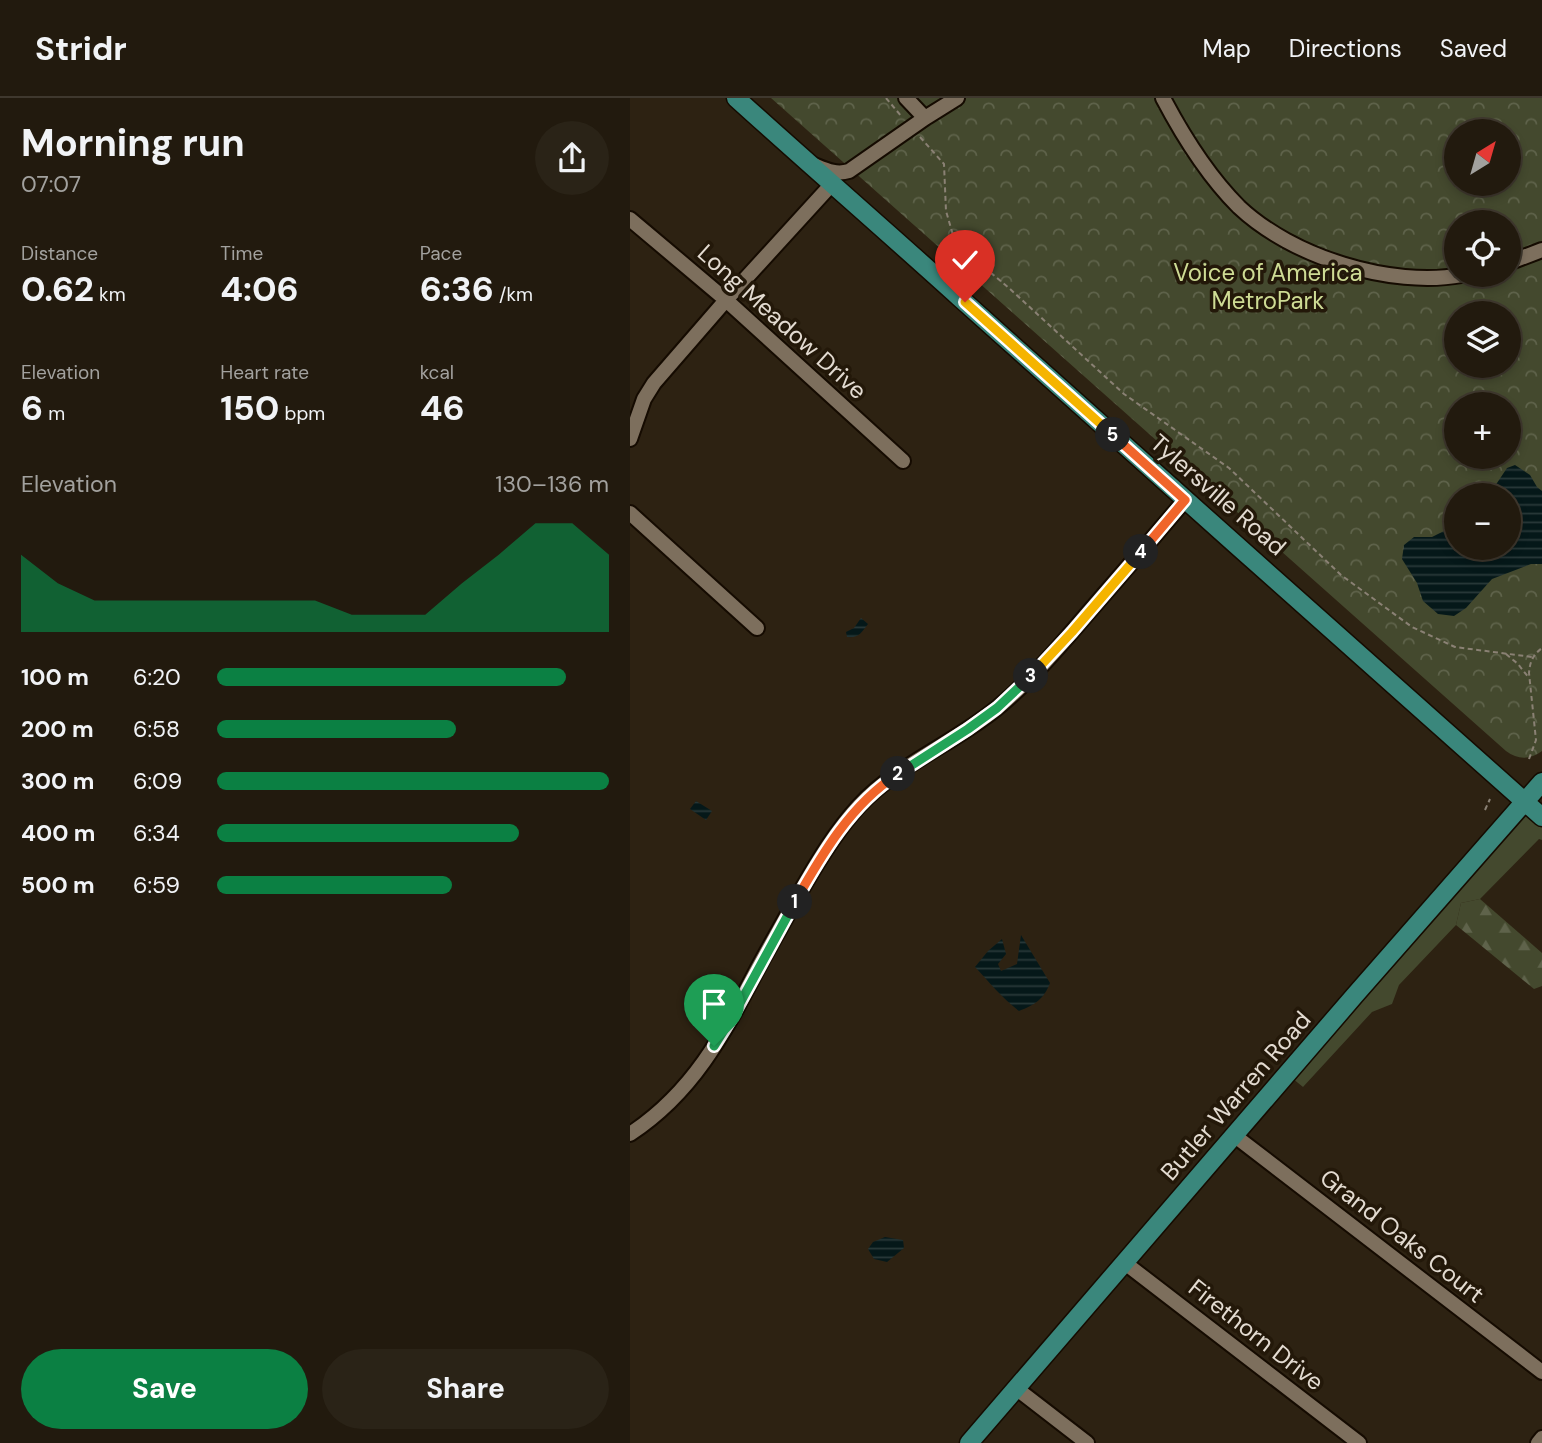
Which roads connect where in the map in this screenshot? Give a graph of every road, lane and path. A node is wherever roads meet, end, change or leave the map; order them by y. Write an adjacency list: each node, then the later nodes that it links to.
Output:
1 (736, 98): 6 (main road, Tylersville Road)
2 (906, 98): 5 (street)
3 (957, 98): 5 (street)
4 (1163, 98): 14 (street)
5 (925, 118): 8 (street)
6 (800, 156): 8 (street); 9 (main road, Tylersville Road)
7 (944, 164): 22 (path)
8 (855, 167): 10 (street)
9 (831, 185): 10 (main road, Tylersville Road); 15 (street)
10 (865, 214): 18 (main road, Tylersville Road)
11 (630, 219): 15 (street, Long Meadow Drive)
12 (1542, 250): 13 (street)
13 (1521, 258)
14 (1444, 277)
15 (726, 300): 16 (street); 17 (street, Long Meadow Drive)
16 (630, 439)
17 (903, 461)
18 (1185, 500): 28 (main road, Tylersville Road); 31 (street)
19 (630, 513): 20 (street)
20 (757, 628)
21 (1542, 648): 23 (path)
22 (1505, 653): 23 (path); 24 (path)
23 (1532, 657): 24 (path)
24 (1529, 679): 25 (path)
25 (1529, 760)
26 (1542, 782): 28 (main road, Butler Warren Road)
27 (1490, 799): 29 (path)
28 (1525, 801): 30 (main road, Tylersville Road); 32 (main road, Butler Warren Road)
29 (1485, 810)
30 (1542, 817)
31 (630, 1133)
32 (1235, 1136): 33 (main road, Butler Warren Road); 34 (street, Grand Oaks Court)
33 (1125, 1263): 35 (main road, Butler Warren Road); 39 (street, Firethorn Drive)
34 (1542, 1372)
35 (1017, 1389): 37 (main road, Butler Warren Road); 38 (street)
36 (1542, 1438): 40 (street)
37 (970, 1443)
38 (1087, 1443)
39 (1359, 1443)
40 (1538, 1443)

